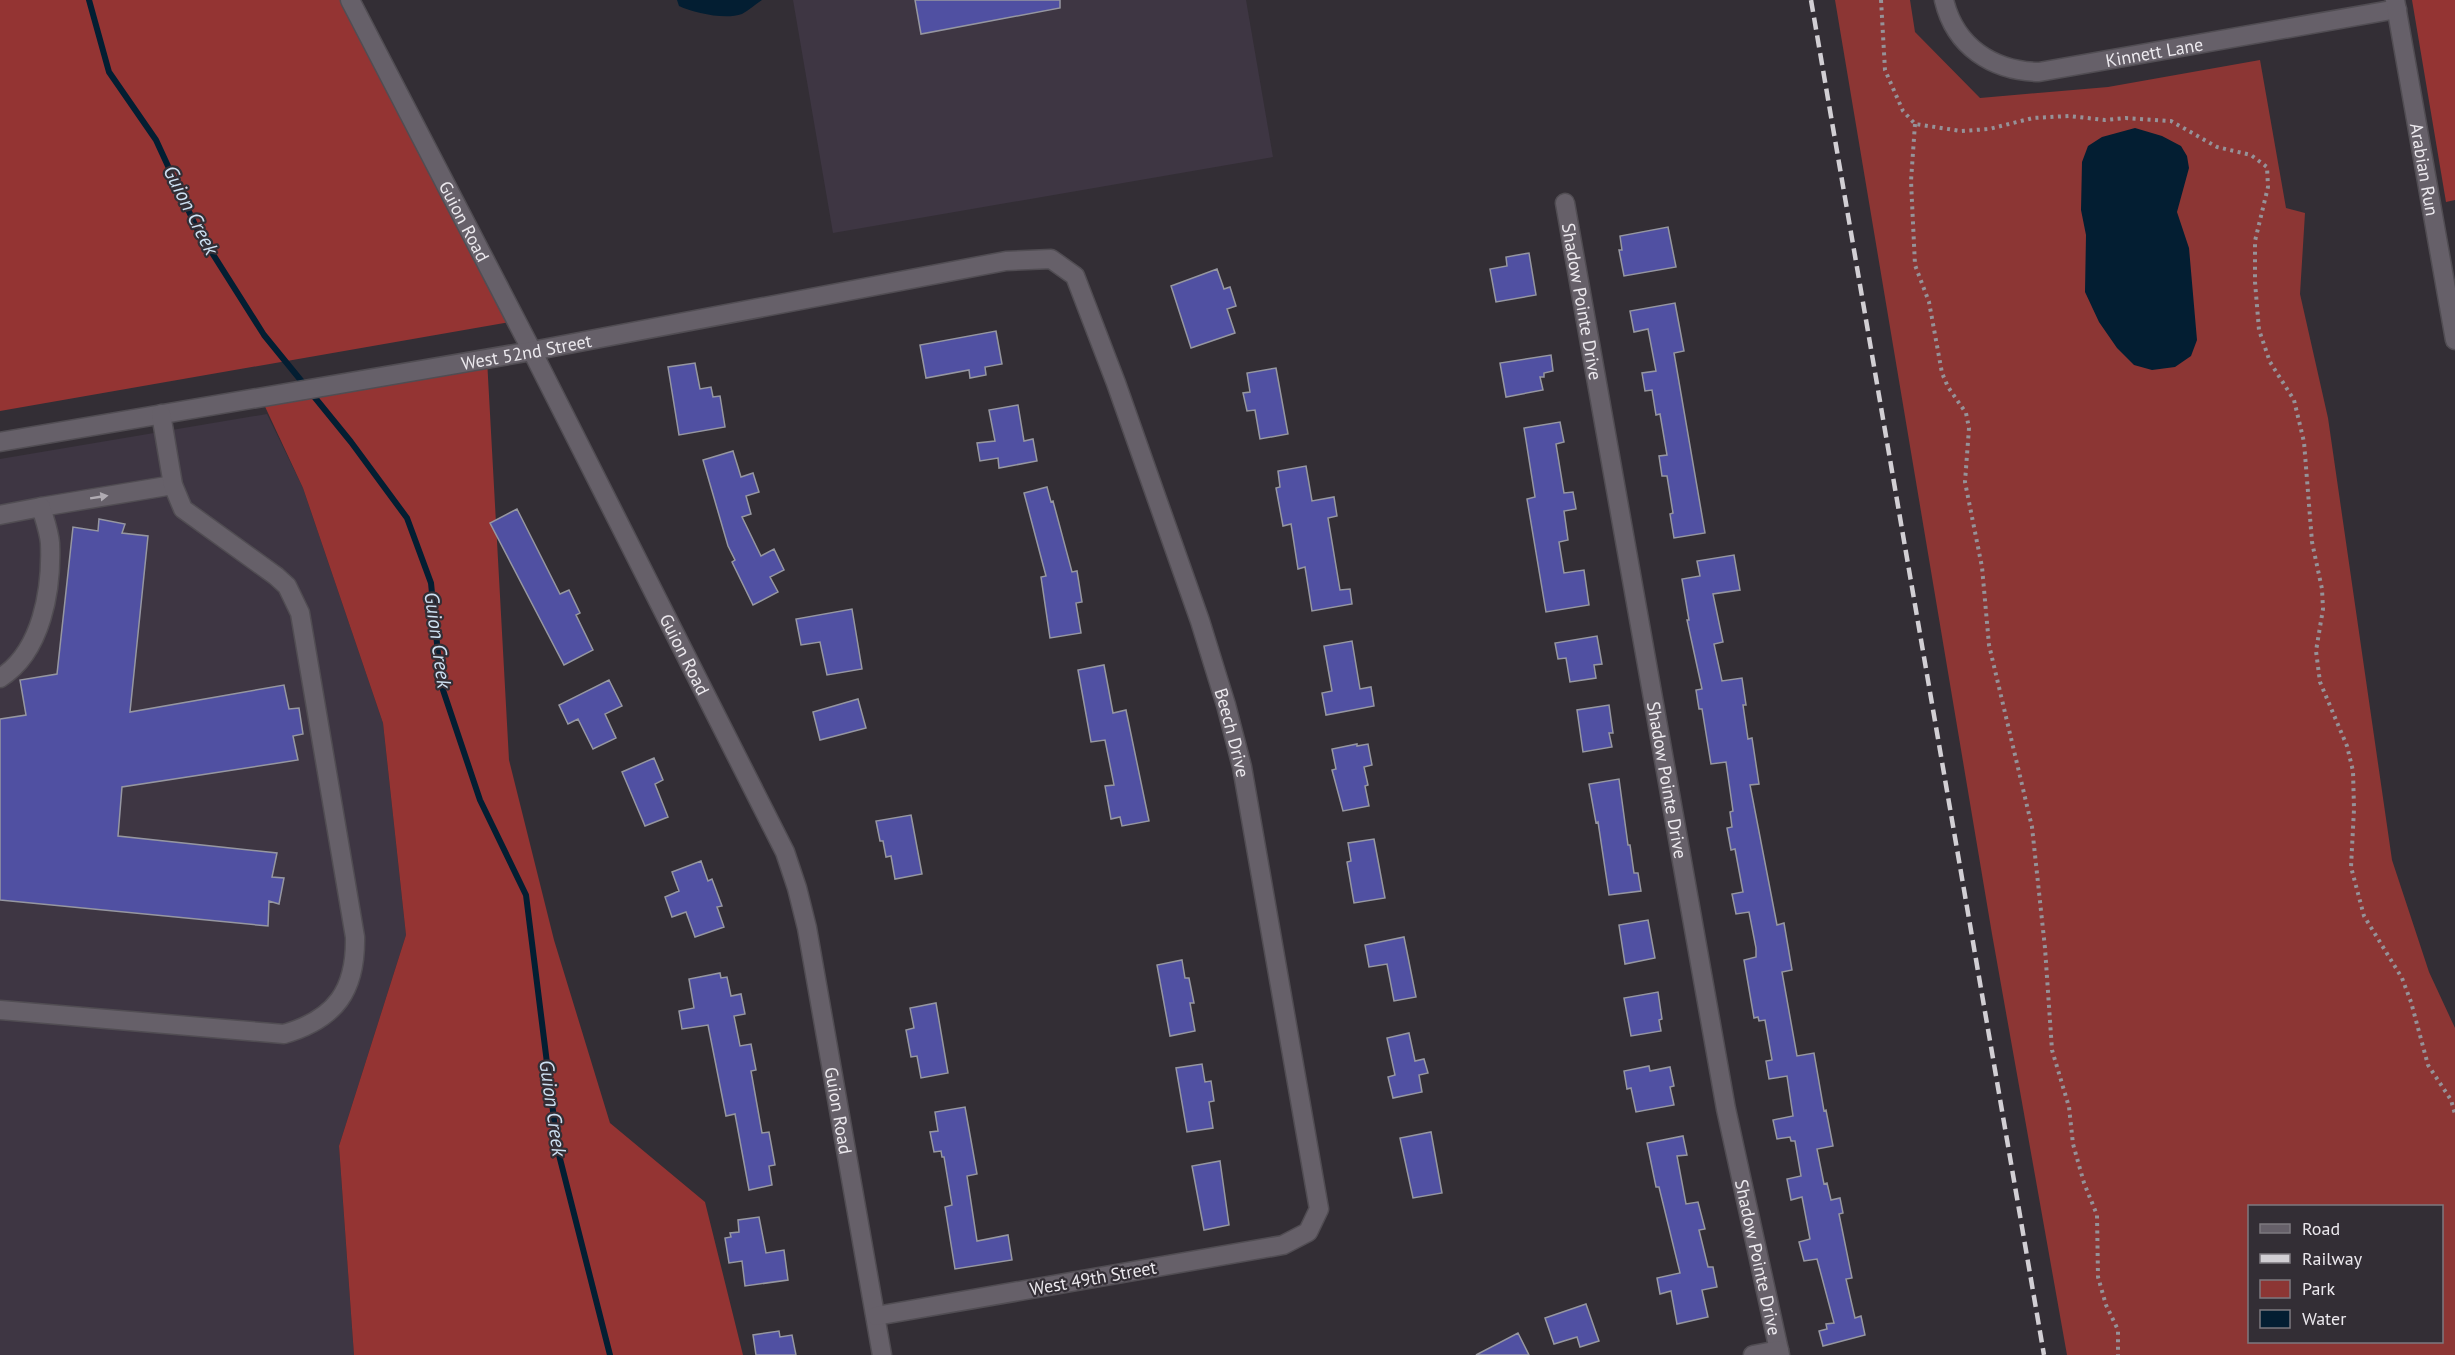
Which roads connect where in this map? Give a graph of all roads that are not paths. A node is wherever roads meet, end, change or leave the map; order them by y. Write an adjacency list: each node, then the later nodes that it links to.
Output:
1 (350, 0): 7 (street, Guion Road)
2 (1944, 0): 3 (street, Kinnett Lane)
3 (2396, 5): 6 (street, Arabian Run)
4 (1566, 203): 17 (street, Shadow Pointe Drive)
5 (1051, 259): 7 (street, West 52nd Street); 15 (street, Beech Drive)
6 (2455, 340)
7 (532, 351): 8 (street, West 52nd Street); 16 (street, Guion Road)
8 (161, 414): 9 (street, West 52nd Street); 10 (street)
9 (0, 442)
10 (173, 485): 11 (street, one-way to 10); 14 (street)
11 (41, 507): 12 (street); 13 (street)
12 (0, 515)
13 (0, 678)
14 (0, 1010)
15 (1308, 1232): 16 (street, West 49th Street)
16 (876, 1316): 18 (street, Guion Road)
17 (1779, 1352): 19 (street)
18 (882, 1355)
19 (1753, 1355)

